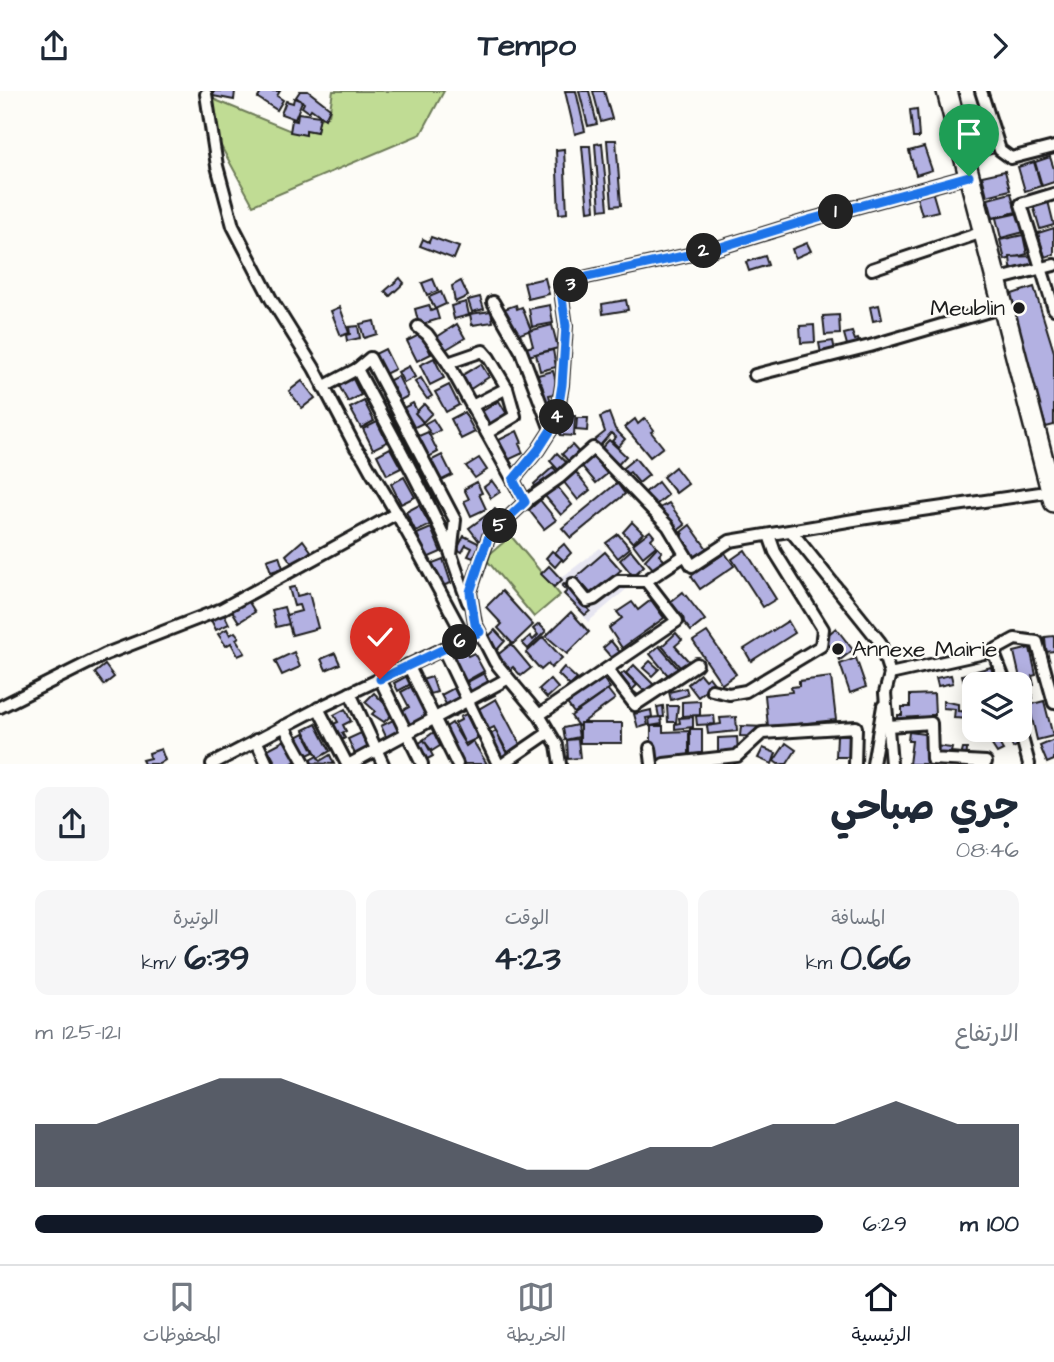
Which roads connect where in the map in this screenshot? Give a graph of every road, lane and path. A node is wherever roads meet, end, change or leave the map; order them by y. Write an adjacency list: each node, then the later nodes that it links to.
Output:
1 (947, 91): 5 (highway)
2 (981, 91): 4 (street)
3 (206, 95): 19 (street)
4 (1054, 147)
5 (969, 176): 7 (highway); 22 (street)
6 (1054, 194): 10 (street)
7 (983, 232): 9 (street); 11 (highway)
8 (1054, 265): 10 (street)
9 (872, 269)
10 (1042, 269): 11 (street); 14 (street)
11 (996, 280): 13 (highway)
12 (493, 302): 22 (street)
13 (1003, 307): 18 (street); 25 (highway)
14 (1054, 309)
15 (418, 327): 16 (street)
16 (448, 363): 20 (street); 21 (street)
17 (357, 369): 19 (street); 30 (street); 30 (street)
18 (755, 375)
19 (323, 387): 27 (street)
20 (507, 388): 21 (street); 23 (street)
21 (472, 406): 23 (street)
22 (551, 430): 24 (street)
23 (487, 433): 24 (street)
24 (513, 480): 26 (street)
25 (1053, 495): 28 (street)
26 (525, 502): 31 (street); 34 (street)
27 (397, 513): 35 (street); 50 (street)
28 (792, 531): 29 (street); 42 (street)
29 (769, 535): 31 (street); 45 (street)
30 (451, 555): 34 (street)
31 (685, 555): 32 (street)
32 (646, 581): 33 (street); 40 (street)
33 (573, 583)
34 (477, 628): 35 (street); 44 (street)
35 (466, 640): 36 (street)
36 (443, 649): 39 (street); 48 (street)
37 (993, 651): 41 (street); 42 (street); 49 (street)
38 (697, 664): 40 (street)
39 (408, 665): 43 (street); 53 (street)
40 (607, 669): 52 (street)
41 (1001, 672)
42 (890, 674): 47 (street)
43 (380, 679): 46 (street); 57 (street)
44 (507, 679): 48 (street); 52 (street)
45 (712, 690)
46 (350, 693): 51 (street); 61 (street)
47 (885, 693): 55 (street); 77 (street)
48 (467, 700): 53 (street); 72 (street)
49 (1054, 703)
50 (0, 707)
51 (318, 708): 54 (street); 68 (street)
52 (539, 715): 56 (street)
53 (436, 717): 57 (street); 71 (street)
54 (284, 726): 58 (street); 67 (street)
55 (888, 726): 64 (street); 78 (street)
56 (548, 733): 72 (street); 73 (street)
57 (405, 734): 61 (street); 70 (street)
58 (256, 740): 62 (street); 66 (street)
59 (1023, 742): 79 (street)
60 (650, 748): 74 (street)
61 (377, 749): 68 (street); 69 (street)
62 (226, 760): 65 (street)
63 (741, 760): 75 (street); 76 (street)
64 (978, 762)
65 (212, 764)
66 (267, 764)
67 (304, 764)
68 (349, 764)
69 (383, 764)
70 (422, 764)
71 (457, 764)
72 (500, 764)
73 (560, 764)
74 (652, 764)
75 (664, 764)
76 (856, 764)
77 (873, 764)
78 (891, 764)
79 (1029, 764)

